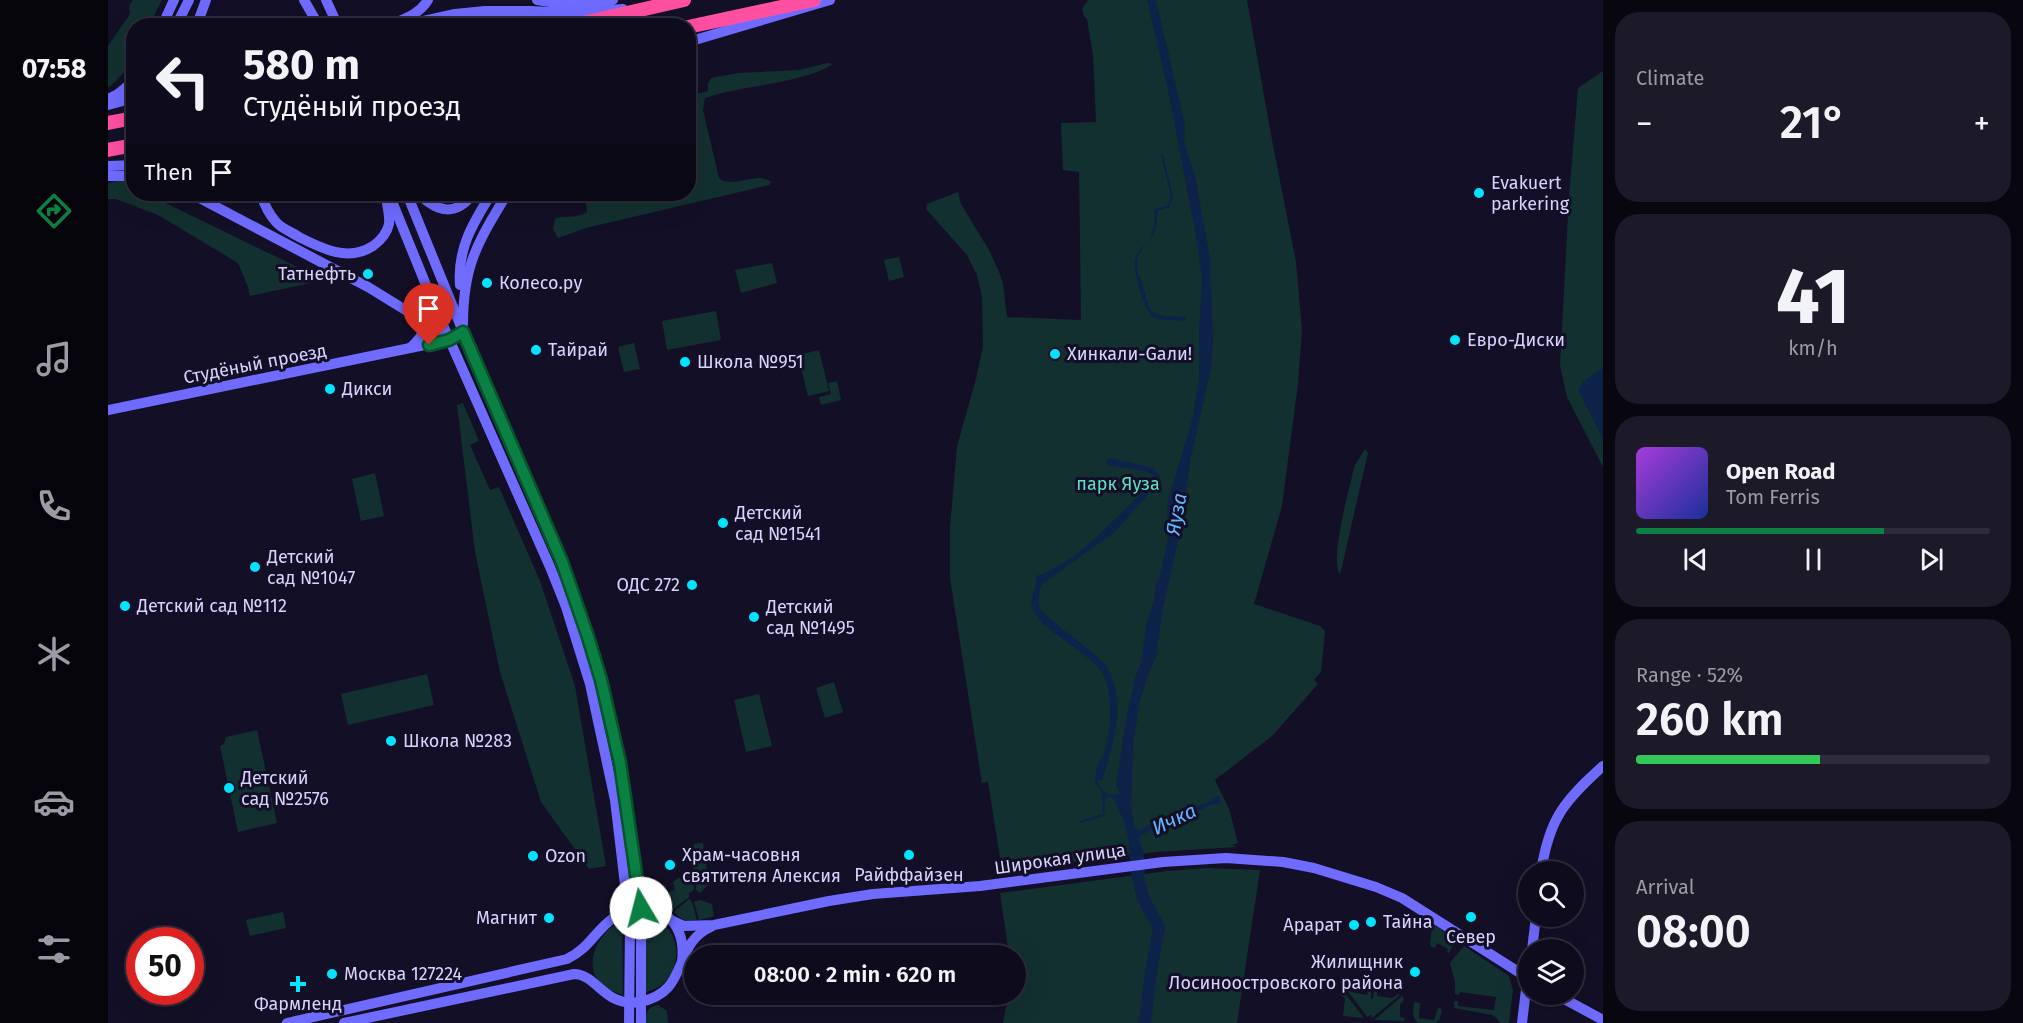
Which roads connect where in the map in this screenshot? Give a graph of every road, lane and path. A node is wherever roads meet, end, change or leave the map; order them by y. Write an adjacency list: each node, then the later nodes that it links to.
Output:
1 (174, 0): 16 (main road)
2 (189, 0): 17 (main road)
3 (206, 0): 18 (main road)
4 (306, 0): 19 (main road)
5 (326, 0): 20 (main road)
6 (332, 0): 21 (main road)
7 (428, 0): 22 (main road)
8 (537, 0): 13 (main road)
9 (613, 0): 13 (main road)
10 (684, 0): 14 (highway)
11 (814, 0): 25 (highway)
12 (830, 0): 26 (main road)
13 (570, 5): 15 (main road)
14 (653, 7): 15 (main road); 24 (highway)
15 (530, 10): 23 (main road)
16 (166, 18)
17 (180, 18)
18 (199, 18)
19 (315, 18)
20 (334, 18)
21 (336, 18)
22 (405, 18)
23 (437, 18)
24 (605, 18)
25 (696, 25)
26 (696, 40)
27 (126, 88): 28 (main road)
28 (108, 99)
29 (126, 100): 30 (main road)
30 (108, 105)
31 (126, 118): 32 (highway)
32 (108, 123)
33 (126, 147): 34 (highway)
34 (108, 150)
35 (126, 165): 36 (main road)
36 (108, 166)
37 (108, 176): 38 (main road)
38 (126, 176)
39 (205, 201): 50 (main road)
40 (263, 201): 41 (main road)
41 (387, 201)
42 (390, 201): 48 (main road)
43 (410, 201): 51 (main road)
44 (428, 201): 45 (main road)
45 (467, 201)
46 (487, 201): 49 (main road)
47 (503, 201): 49 (main road)
48 (430, 295): 50 (main road); 52 (main road)
49 (463, 311): 51 (main road)
50 (428, 326): 52 (main road); 53 (main road)
51 (463, 332): 52 (main road, Студёный проезд); 57 (main road)
52 (449, 340): 53 (main road, Студёный проезд); 58 (main road)
53 (408, 349): 54 (main road, Студёный проезд)
54 (108, 410)
55 (1603, 766): 56 (main road)
56 (1543, 861)
57 (641, 908): 58 (main road); 59 (main road); 63 (main road)
58 (629, 910): 64 (main road); 68 (main road)
59 (674, 921): 60 (main road, Широкая улица); 61 (main road)
60 (714, 925): 61 (main road); 62 (main road, Широкая улица)
61 (682, 963): 63 (main road)
62 (1518, 970)
63 (641, 1002): 64 (main road); 71 (main road)
64 (629, 1003): 69 (main road); 70 (main road)
65 (1524, 1005): 72 (main road)
66 (1575, 1005): 67 (main road)
67 (1603, 1020)
68 (287, 1023)
69 (344, 1023)
70 (629, 1023)
71 (641, 1023)
72 (1522, 1023)

